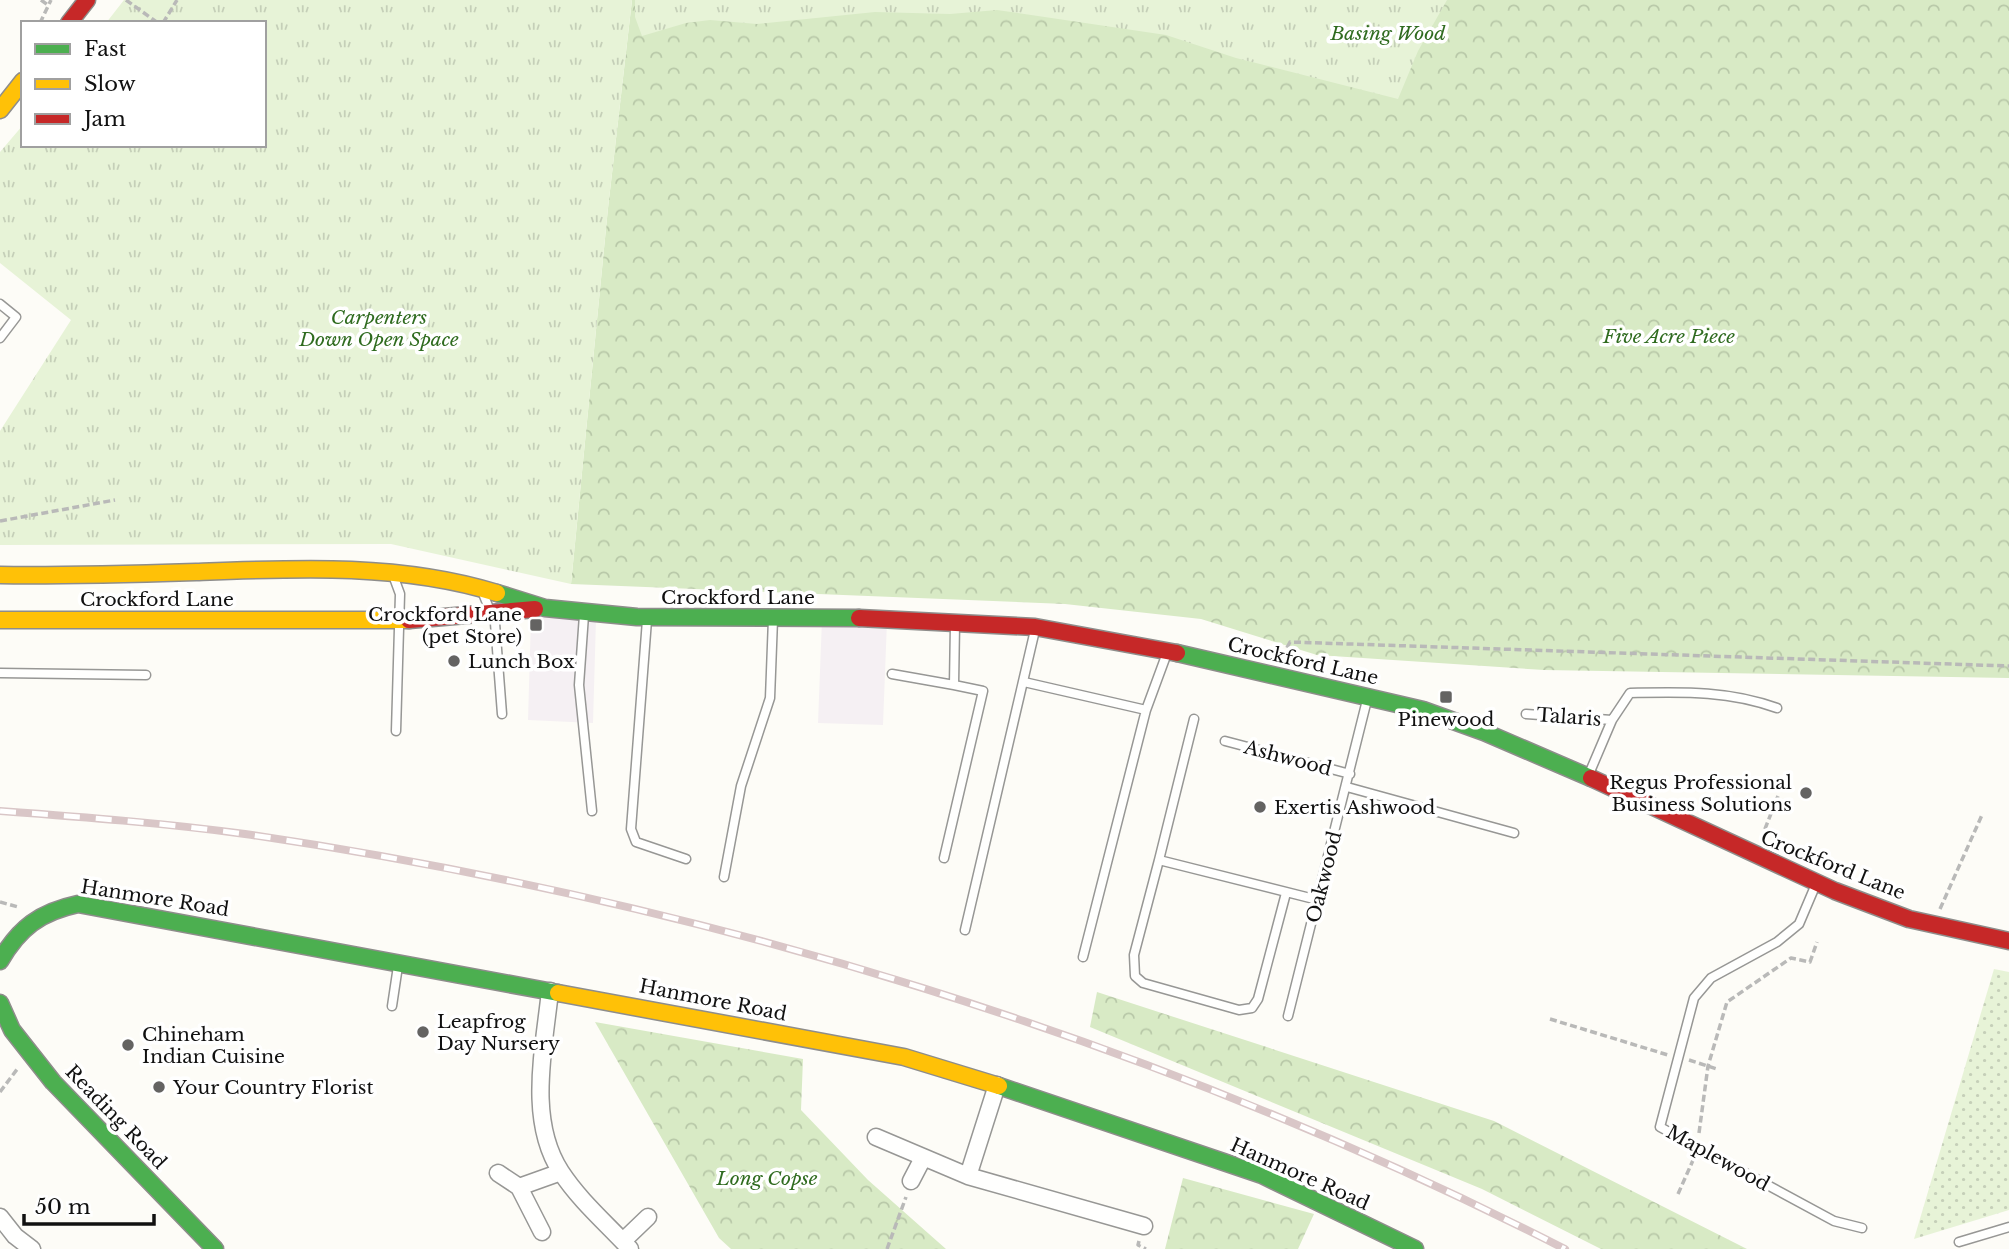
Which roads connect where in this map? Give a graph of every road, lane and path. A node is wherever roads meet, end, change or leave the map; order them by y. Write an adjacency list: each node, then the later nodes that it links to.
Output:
1 (41, 0): 5 (path)
2 (87, 0): 7 (street)
3 (126, 0): 8 (path)
4 (177, 0): 9 (path)
5 (50, 2): 6 (path)
6 (41, 21)
7 (71, 21)
8 (158, 21)
9 (162, 21)
10 (21, 84): 11 (street)
11 (0, 110)
12 (0, 304): 13 (lane)
13 (0, 338)
14 (115, 500): 15 (path)
15 (0, 521)
16 (392, 572): 17 (street, Crockford Lane); 18 (street, Crockford Lane); 25 (lane)
17 (0, 575)
18 (481, 588): 19 (street, Crockford Lane); 21 (lane)
19 (545, 608): 20 (street, Crockford Lane); 21 (street, Crockford Lane)
20 (584, 612): 22 (street, Crockford Lane); 49 (lane)
21 (491, 615): 25 (street, Crockford Lane); 39 (lane)
22 (647, 618): 23 (street, Crockford Lane); 53 (lane)
23 (773, 619): 26 (street, Crockford Lane); 56 (lane)
24 (0, 620): 25 (street, Crockford Lane)
25 (397, 620): 43 (lane)
26 (955, 621): 27 (street, Crockford Lane); 35 (lane)
27 (1035, 627): 28 (street, Crockford Lane); 34 (lane)
28 (1168, 651): 33 (street, Crockford Lane); 38 (lane)
29 (2009, 666): 33 (path)
30 (0, 673): 32 (lane)
31 (892, 674): 35 (lane)
32 (146, 675)
33 (1272, 677): 36 (street, Crockford Lane)
34 (1024, 682): 38 (lane); 63 (lane)
35 (954, 685): 54 (lane)
36 (1368, 697): 45 (lane, Oakwood); 46 (street, Crockford Lane)
37 (1777, 708): 42 (lane)
38 (1146, 710): 66 (lane)
39 (502, 714)
40 (1527, 714): 42 (lane, Talaris)
41 (1194, 719): 55 (lane)
42 (1612, 720): 46 (lane)
43 (396, 731)
44 (1225, 741): 45 (lane, Ashwood)
45 (1350, 774): 47 (lane, Oakwood)
46 (1588, 777): 52 (street, Crockford Lane)
47 (1347, 787): 51 (lane); 59 (lane, Oakwood)
48 (1778, 796): 52 (path)
49 (592, 811)
50 (1982, 815): 62 (path)
51 (1514, 833)
52 (1754, 857): 57 (street, Crockford Lane)
53 (685, 859)
54 (944, 859)
55 (1159, 860): 58 (lane); 58 (lane)
56 (724, 877)
57 (1816, 884): 62 (street, Crockford Lane); 74 (lane, Maplewood)
58 (1286, 893): 59 (lane)
59 (1318, 900): 72 (lane, Oakwood)
60 (0, 902): 61 (path)
61 (27, 909)
62 (1934, 924): 64 (street, Crockford Lane)
63 (965, 930)
64 (2009, 941)
65 (1816, 942): 76 (path)
66 (1083, 957)
67 (0, 961): 68 (street, Hanmore Road)
68 (399, 964): 69 (street, Hanmore Road); 71 (lane)
69 (550, 991): 78 (street, Hanmore Road); 82 (street)
70 (0, 1003): 96 (street, Reading Road)
71 (392, 1006)
72 (1288, 1016)
73 (1550, 1019): 74 (path)
74 (1679, 1057): 76 (path); 91 (lane, Maplewood)
75 (19, 1066): 79 (path)
76 (1708, 1066): 77 (path)
77 (1717, 1069)
78 (997, 1085): 84 (street); 98 (street, Hanmore Road)
79 (0, 1092)
80 (876, 1137): 81 (street)
81 (923, 1158): 84 (street); 85 (street)
82 (561, 1172): 86 (street); 94 (street)
83 (498, 1173): 86 (street)
84 (968, 1176): 89 (street)
85 (911, 1181): 97 (path)
86 (519, 1187): 92 (street)
87 (0, 1217): 95 (street)
88 (648, 1217): 94 (street)
89 (1144, 1226)
90 (2009, 1227): 93 (lane)
91 (1862, 1228)
92 (542, 1232)
93 (1959, 1242)
94 (627, 1245)
95 (32, 1249)
96 (215, 1249)
97 (887, 1249)
98 (1415, 1249)

